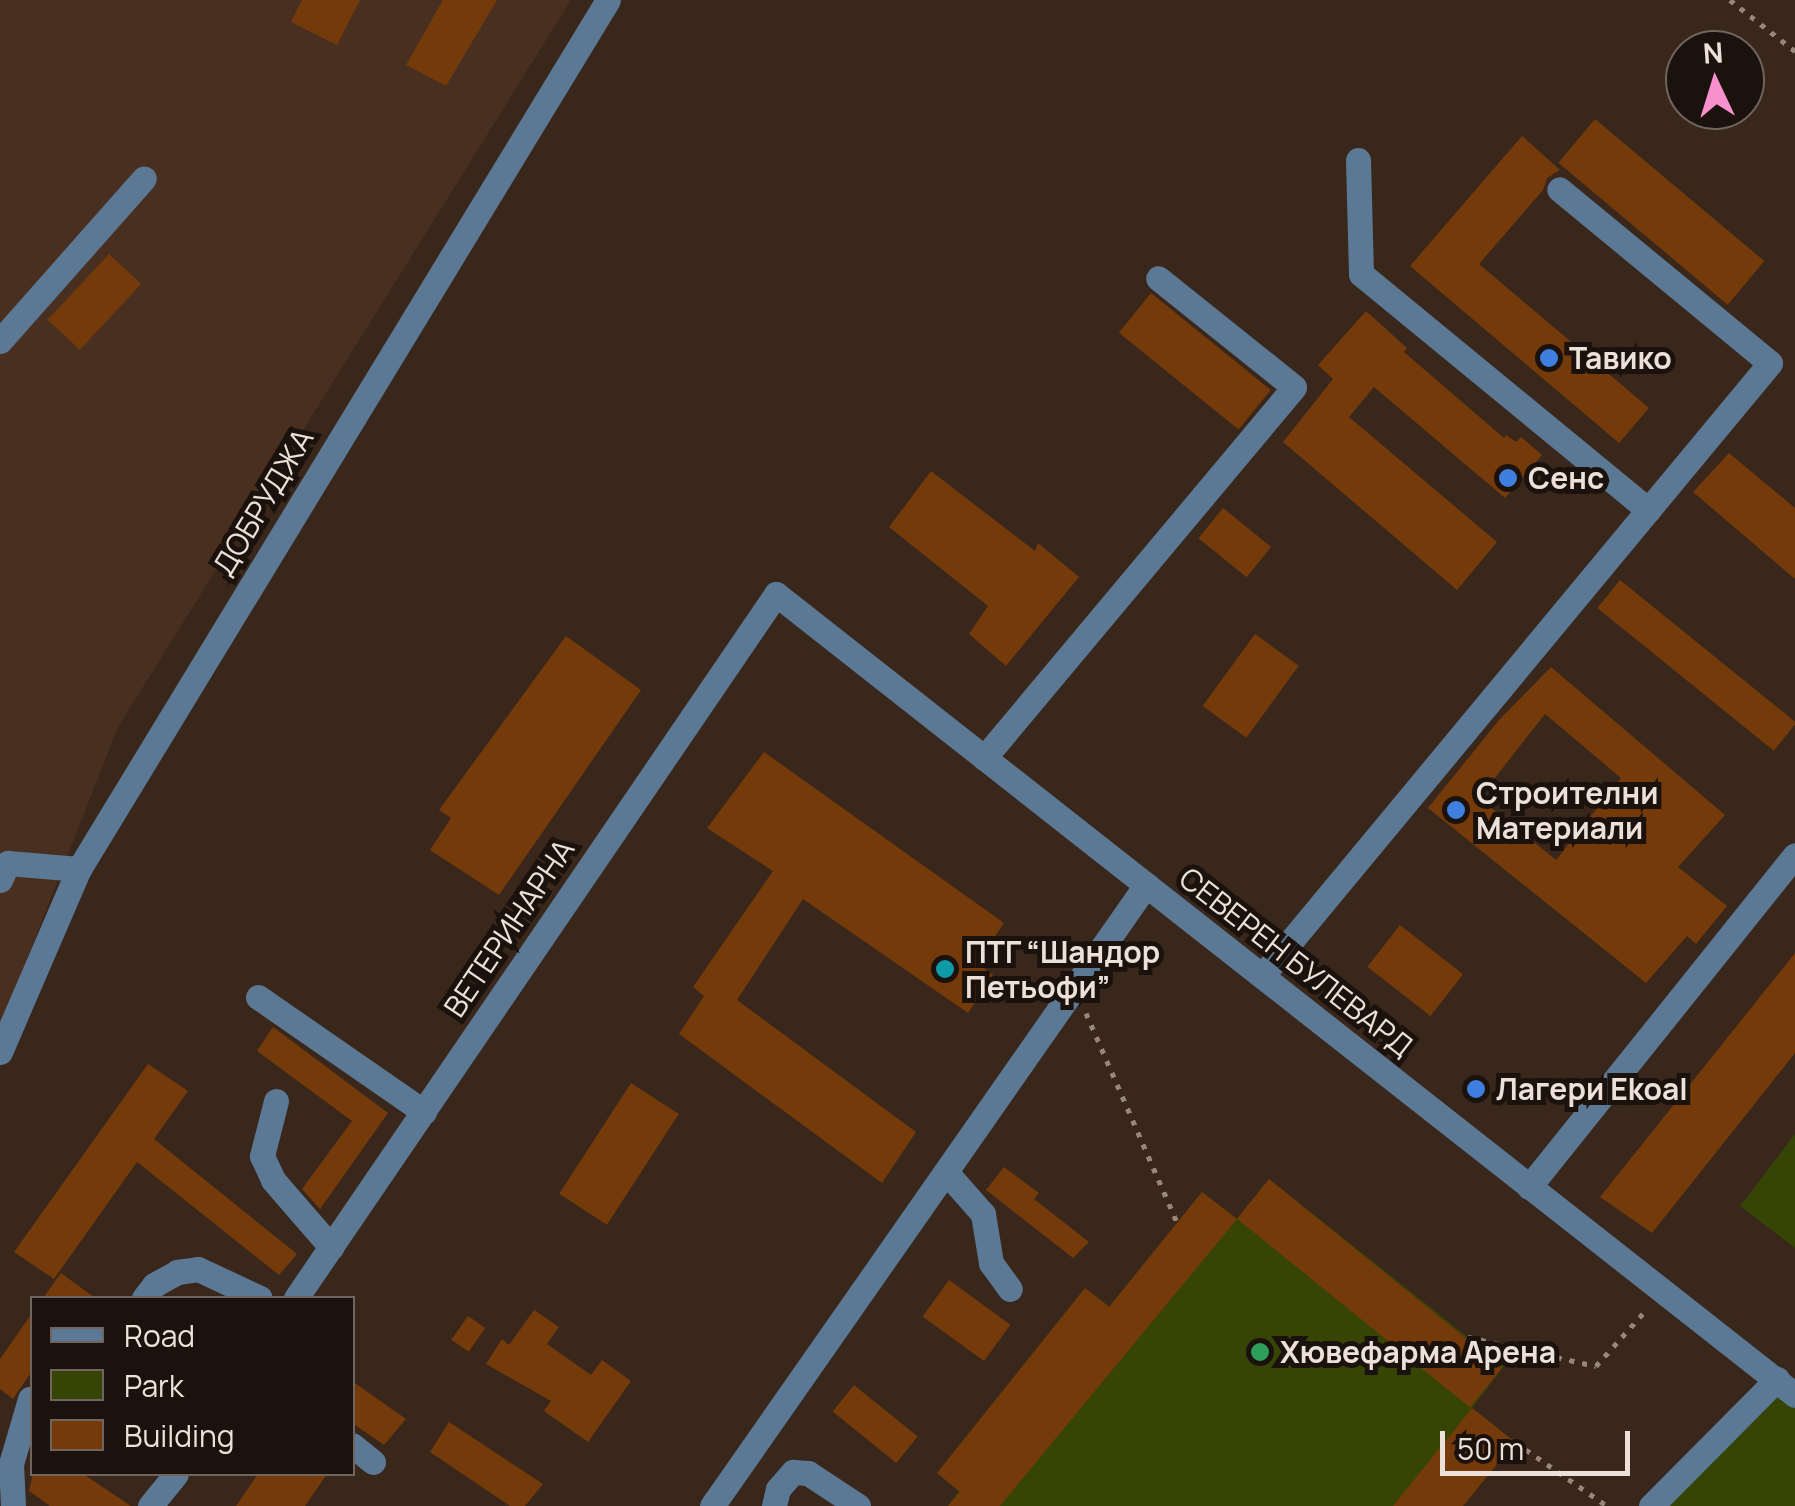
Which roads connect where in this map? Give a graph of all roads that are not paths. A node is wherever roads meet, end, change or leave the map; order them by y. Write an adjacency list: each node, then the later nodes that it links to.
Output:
1 (608, 0): 11 (street, ДОБРУДЖА)
2 (1358, 160): 7 (street)
3 (144, 178): 6 (street)
4 (1559, 190): 7 (street)
5 (1158, 278): 9 (street)
6 (0, 342)
7 (1648, 510): 14 (street)
8 (776, 594): 9 (street, СЕВЕРЕН БУЛЕВАРД); 19 (street, ВЕТЕРИНАРНА)
9 (984, 758): 13 (street, СЕВЕРЕН БУЛЕВАРД)
10 (1795, 855): 21 (street)
11 (79, 869): 12 (street); 16 (street, ДОБРУДЖА)
12 (0, 880)
13 (1146, 885): 14 (street, СЕВЕРЕН БУЛЕВАРД); 20 (street)
14 (1262, 976): 21 (street, СЕВЕРЕН БУЛЕВАРД)
15 (258, 997): 19 (street)
16 (5, 1017): 17 (street, ДОБРУДЖА)
17 (0, 1052)
18 (276, 1101): 22 (street)
19 (424, 1112): 22 (street, ВЕТЕРИНАРНА)
20 (946, 1172): 23 (street); 29 (street)
21 (1529, 1187): 27 (street, СЕВЕРЕН БУЛЕВАРД)
22 (331, 1247): 26 (street, ВЕТЕРИНАРНА)
23 (1010, 1289)
24 (146, 1296): 25 (street)
25 (256, 1296)
26 (297, 1296)
27 (1786, 1387): 36 (street)
28 (30, 1398): 32 (street)
29 (739, 1467): 31 (street); 34 (street)
30 (174, 1476): 33 (street)
31 (776, 1498): 35 (street)
32 (14, 1506)
33 (150, 1506)
34 (712, 1506)
35 (858, 1506)
36 (1651, 1506)

